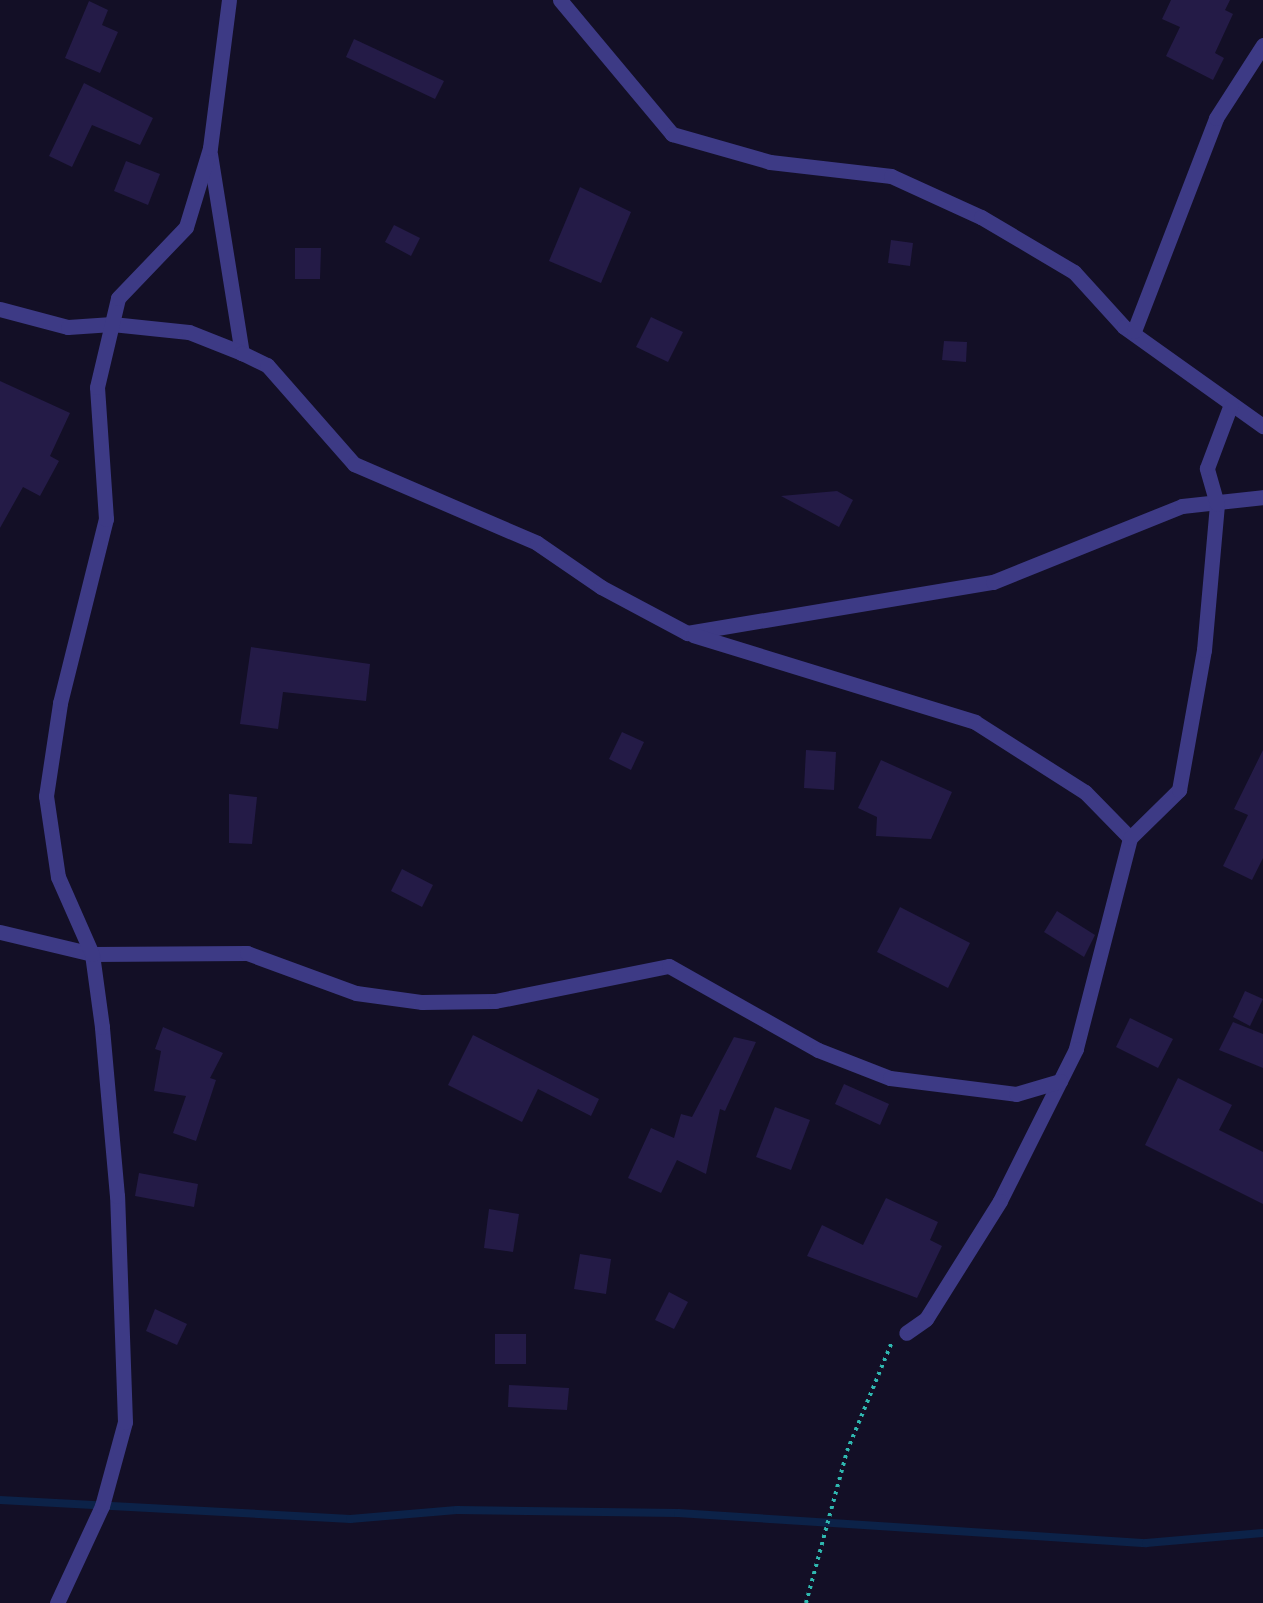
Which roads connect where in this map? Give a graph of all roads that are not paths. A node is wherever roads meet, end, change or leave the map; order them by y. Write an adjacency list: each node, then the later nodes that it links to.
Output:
1 (229, 0): 4 (street)
2 (560, 0): 7 (street)
3 (1263, 45): 7 (street)
4 (210, 148): 6 (street); 8 (street)
5 (0, 309): 6 (street)
6 (112, 324): 8 (street); 16 (street)
7 (1134, 331): 9 (street)
8 (242, 353): 13 (street)
9 (1231, 404): 10 (street); 12 (street)
10 (1263, 426)
11 (1263, 497): 12 (street)
12 (1217, 504): 13 (street); 14 (street)
13 (687, 633): 14 (street)
14 (1130, 838): 17 (street)
15 (0, 932): 16 (street)
16 (92, 954): 17 (street); 19 (street)
17 (1060, 1081): 18 (street)
18 (906, 1333)
19 (57, 1603)

